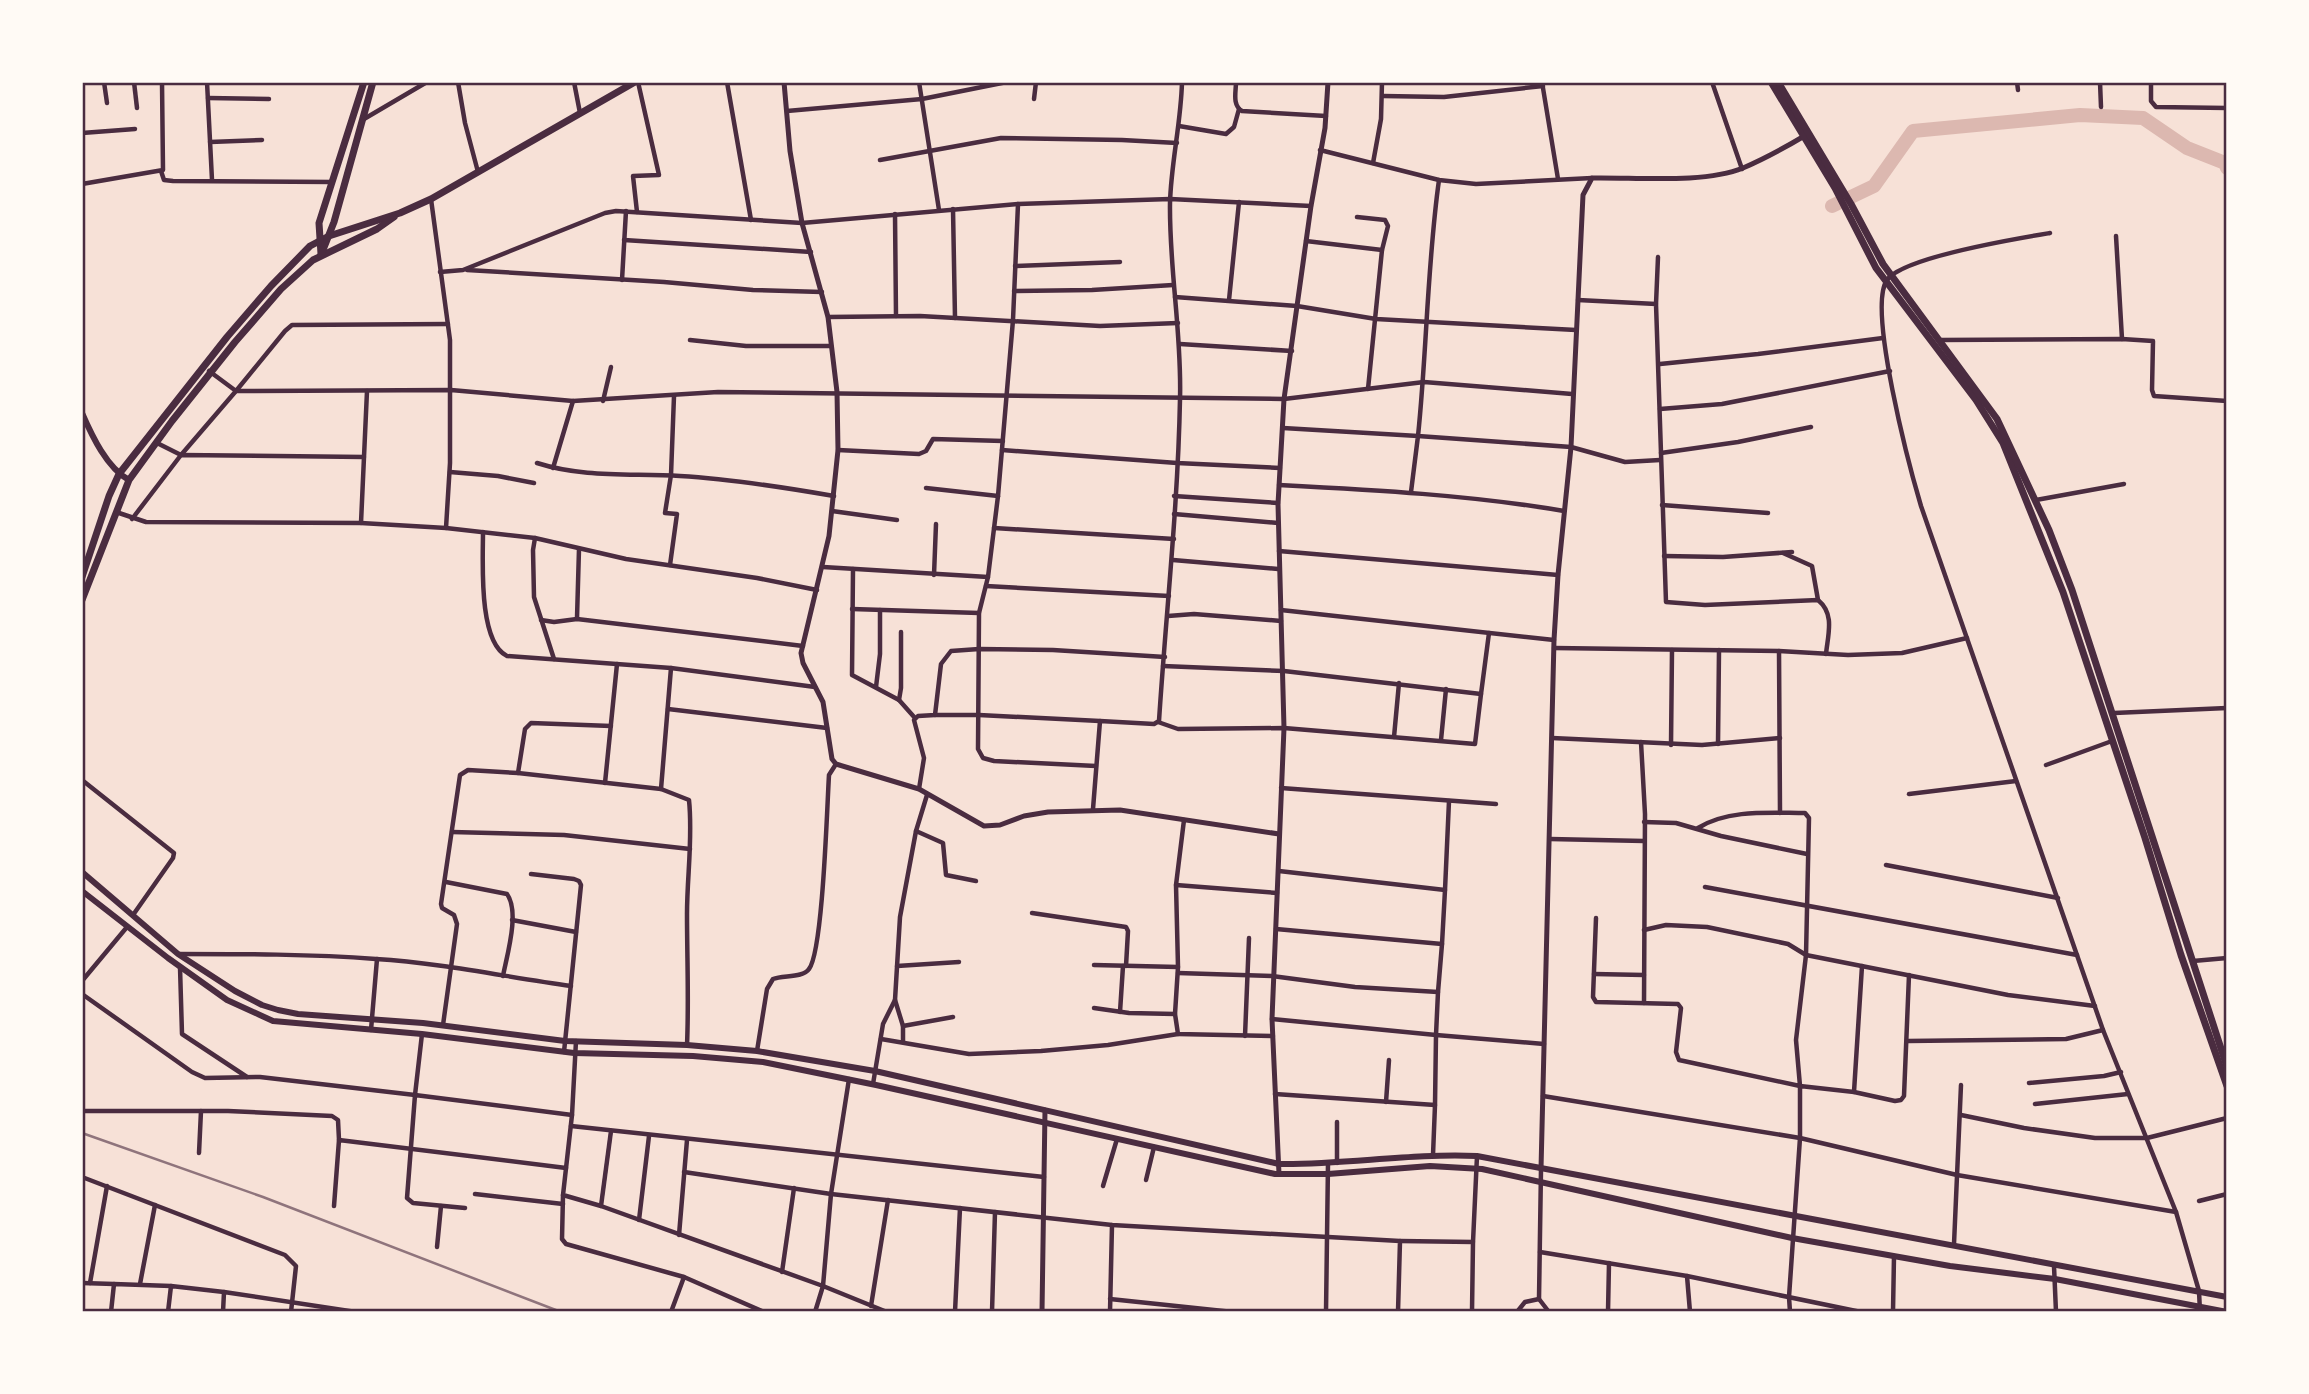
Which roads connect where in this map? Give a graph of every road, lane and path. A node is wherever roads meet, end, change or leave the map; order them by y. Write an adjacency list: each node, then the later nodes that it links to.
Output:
1 (104, 82): 34 (street)
2 (134, 82): 36 (street)
3 (162, 82): 55 (street)
4 (207, 82): 30 (street)
5 (364, 82): 61 (main road)
6 (373, 82): 42 (main road)
7 (427, 82): 42 (street)
8 (458, 82): 56 (street)
9 (574, 82): 40 (street)
10 (637, 82): 40 (main road); 71 (street)
11 (727, 82): 75 (street)
12 (784, 82): 39 (street)
13 (919, 82): 32 (street)
14 (1007, 82): 27 (street)
15 (1036, 82): 33 (street)
16 (1182, 82): 43 (street)
17 (1236, 82): 38 (street)
18 (1328, 82): 41 (street)
19 (1382, 82): 29 (street)
20 (1712, 82): 54 (street)
21 (1771, 82): 46 (main road)
22 (1778, 82): 46 (main road)
23 (2017, 82): 28 (street)
24 (2100, 82): 35 (street)
25 (2151, 82): 37 (street)
26 (1543, 84): 29 (street); 58 (street)
27 (985, 85): 32 (street)
28 (2018, 90)
29 (1383, 96): 53 (street)
30 (208, 98): 31 (street); 48 (street)
31 (269, 99)
32 (922, 99): 39 (street); 51 (street)
33 (1034, 99)
34 (107, 103)
35 (2101, 107)
36 (136, 108)
37 (2227, 108)
38 (1239, 109): 41 (street); 43 (street)
39 (787, 111): 76 (street)
40 (580, 114): 56 (main road)
41 (1326, 116): 50 (street)
42 (363, 119): 78 (main road)
43 (1179, 126): 49 (street)
44 (135, 129): 45 (street)
45 (82, 133)
46 (1806, 135): 54 (street); 91 (main road)
47 (262, 140): 48 (street)
48 (211, 142): 59 (street)
49 (1177, 144): 51 (street); 64 (street)
50 (1320, 149): 53 (street); 67 (street)
51 (931, 150): 52 (street); 69 (street)
52 (880, 160)
53 (1373, 163): 60 (street)
54 (1742, 169): 57 (street)
55 (161, 171): 59 (street); 62 (street)
56 (478, 172): 63 (main road)
57 (1591, 178): 58 (street); 98 (street)
58 (1558, 179): 60 (street)
59 (212, 180): 61 (street)
60 (1439, 180): 106 (street)
61 (332, 183): 80 (main road)
62 (82, 184)
63 (431, 199): 72 (main road); 90 (street)
64 (1170, 199): 65 (street); 66 (street); 93 (street)
65 (1239, 202): 67 (street); 97 (street)
66 (1018, 204): 68 (street); 88 (street)
67 (1311, 206): 82 (street)
68 (953, 209): 69 (street); 103 (street)
69 (939, 210): 73 (street)
70 (626, 211): 71 (street); 81 (street); 89 (street)
71 (637, 212): 75 (street)
72 (400, 213): 78 (main road); 85 (main road)
73 (895, 214): 76 (street); 101 (street)
74 (1357, 217): 83 (street)
75 (751, 220): 76 (street)
76 (802, 223): 84 (street)
77 (2050, 233): 91 (street)
78 (330, 236): 80 (main road); 85 (main road)
79 (2116, 236): 111 (street)
80 (319, 240): 85 (main road); 118 (main road)
81 (624, 240): 84 (street); 92 (street)
82 (1306, 241): 83 (street); 100 (street)
83 (1382, 250): 104 (street)
84 (810, 252): 95 (street)
85 (321, 255): 121 (main road)
86 (1658, 257): 99 (street)
87 (1120, 262): 88 (street)
88 (1015, 266): 94 (street)
89 (463, 270): 90 (street); 92 (street)
90 (440, 272): 108 (street)
91 (1889, 278): 110 (street); 113 (main road); 140 (main road)
92 (622, 280): 95 (street)
93 (1173, 285): 94 (street); 96 (street)
94 (1014, 291): 105 (street)
95 (822, 292): 102 (street)
96 (1175, 297): 97 (street); 107 (street)
97 (1229, 300): 100 (street)
98 (1578, 300): 99 (street); 109 (street)
99 (1656, 304): 117 (street)
100 (1297, 306): 104 (street); 116 (street)
101 (896, 316): 102 (street); 103 (street)
102 (828, 317): 115 (street)
103 (955, 318): 105 (street)
104 (1376, 319): 106 (street); 123 (street)
105 (1013, 320): 107 (street); 128 (street)
106 (1427, 321): 109 (street); 122 (street)
107 (1178, 323): 114 (street)
108 (448, 324): 125 (street); 126 (street)
109 (1576, 330): 129 (street)
110 (1883, 338): 117 (street); 120 (street)
111 (2122, 339): 113 (street); 135 (street)
112 (690, 340): 115 (street)
113 (1940, 340): 140 (main road)
114 (1180, 344): 116 (street); 131 (street)
115 (831, 345): 127 (street)
116 (1292, 351): 132 (street)
117 (1660, 364): 136 (street)
118 (204, 366): 121 (street); 156 (main road)
119 (611, 367): 134 (street)
120 (1890, 371): 136 (street); 214 (street)
121 (211, 373): 126 (street); 143 (main road)
122 (1424, 382): 123 (street); 129 (street); 141 (street)
123 (1368, 389): 132 (street)
124 (367, 390): 125 (street); 126 (street); 149 (street)
125 (450, 390): 133 (street); 155 (street)
126 (236, 391): 148 (street)
127 (837, 392): 128 (street); 130 (street); 145 (street)
128 (1006, 394): 131 (street); 142 (street)
129 (1572, 394): 144 (street)
130 (674, 396): 134 (street); 157 (street)
131 (1180, 398): 132 (street); 152 (street)
132 (1284, 399): 139 (street)
133 (573, 401): 134 (street); 154 (street)
134 (603, 401)
135 (2227, 401)
136 (1660, 409): 147 (street)
137 (82, 413): 156 (main road)
138 (1811, 427): 147 (street)
139 (1283, 428): 141 (street); 153 (street)
140 (2001, 433): 167 (main road); 250 (main road)
141 (1418, 436): 144 (street); 163 (street)
142 (1003, 440): 145 (street); 146 (street)
143 (156, 442): 148 (street); 158 (main road)
144 (1571, 447): 150 (street); 171 (street)
145 (838, 450): 164 (street)
146 (1002, 450): 152 (street); 165 (street)
147 (1661, 453): 150 (street)
148 (181, 455): 149 (street); 175 (street)
149 (364, 457): 177 (street)
150 (1660, 460): 169 (street)
151 (537, 463): 154 (street)
152 (1177, 463): 153 (street); 166 (street)
153 (1280, 467): 161 (street)
154 (553, 468): 157 (street)
155 (450, 472): 159 (street); 180 (street)
156 (119, 474): 158 (main road); 197 (main road)
157 (670, 475): 164 (street); 191 (street)
158 (130, 480): 172 (main road)
159 (534, 483)
160 (2124, 484): 167 (street)
161 (1279, 485): 163 (street); 168 (street)
162 (926, 488): 165 (street)
163 (1411, 492): 171 (street)
164 (834, 496): 170 (street)
165 (998, 496): 181 (street)
166 (1174, 496): 168 (street); 174 (street)
167 (2036, 500): 237 (main road)
168 (1278, 503): 178 (street)
169 (1662, 505): 173 (street); 189 (street)
170 (832, 511): 176 (street); 192 (street)
171 (1564, 511): 196 (street)
172 (116, 512): 175 (street); 202 (main road)
173 (1768, 513)
174 (1174, 514): 178 (street); 184 (street)
175 (132, 519): 177 (street)
176 (897, 520)
177 (361, 523): 180 (street)
178 (1278, 523): 186 (street)
179 (936, 524): 195 (street)
180 (446, 528): 182 (street)
181 (994, 528): 184 (street); 198 (street)
182 (483, 532): 183 (street); 224 (street)
183 (536, 538): 185 (street); 210 (street)
184 (1174, 539): 190 (street)
185 (579, 549): 191 (street); 209 (street)
186 (1279, 551): 194 (street); 196 (street)
187 (1792, 552): 188 (street)
188 (1783, 553): 189 (street); 203 (street)
189 (1664, 556): 203 (street)
190 (1173, 560): 194 (street); 201 (street)
191 (670, 565): 200 (street)
192 (823, 567): 193 (street); 200 (street)
193 (853, 569): 195 (street); 204 (street)
194 (1279, 569): 206 (street)
195 (934, 575): 198 (street)
196 (1558, 575): 215 (street)
197 (82, 577)
198 (988, 577): 199 (street)
199 (986, 586): 201 (street); 207 (street)
200 (817, 590): 216 (street)
201 (1170, 596): 208 (street)
202 (82, 600)
203 (1818, 600): 222 (street)
204 (852, 609): 205 (street); 231 (street)
205 (880, 610): 207 (street); 231 (street)
206 (1280, 610): 211 (street); 213 (street)
207 (979, 613): 218 (street)
208 (1168, 616): 211 (street); 223 (street)
209 (577, 619): 210 (street); 216 (street)
210 (541, 620): 224 (street)
211 (1281, 621): 228 (street)
212 (901, 632): 234 (street)
213 (1489, 633): 215 (street); 233 (street)
214 (1967, 638): 222 (street); 261 (street)
215 (1554, 640): 217 (street)
216 (803, 646): 230 (street)
217 (1553, 648): 219 (street); 247 (street)
218 (979, 649): 223 (street); 238 (street); 239 (street)
219 (1672, 650): 220 (street); 253 (street)
220 (1719, 650): 221 (street); 252 (street)
221 (1779, 650): 222 (street); 248 (street)
222 (1826, 654)
223 (1165, 657): 226 (street)
224 (554, 659): 225 (street)
225 (617, 664): 227 (street); 243 (street)
226 (1163, 666): 228 (street); 242 (street)
227 (671, 668): 230 (street); 236 (street)
228 (1284, 671): 229 (street); 245 (street)
229 (1399, 683): 232 (street); 246 (street)
230 (815, 687): 244 (street)
231 (876, 687): 234 (street)
232 (1446, 689): 233 (street); 249 (street)
233 (1481, 694): 249 (street)
234 (899, 700): 240 (street)
235 (2227, 708): 237 (street)
236 (668, 709): 244 (street); 264 (street)
237 (2114, 713): 254 (main road)
238 (935, 715): 239 (street); 240 (street)
239 (979, 715): 241 (street); 258 (street)
240 (915, 718): 265 (street)
241 (1100, 721): 242 (street); 258 (street)
242 (1158, 722): 245 (street)
243 (611, 726): 259 (street); 262 (street)
244 (827, 728): 256 (street)
245 (1284, 728): 246 (street); 263 (street)
246 (1394, 737): 249 (street)
247 (1552, 738): 251 (street); 278 (street)
248 (1780, 738): 252 (street); 271 (street)
249 (1441, 740)
250 (2113, 741): 255 (main road); 257 (street)
251 (1641, 742): 253 (street); 273 (street)
252 (1718, 744): 253 (street)
253 (1671, 745)
254 (2128, 758): 255 (main road); 310 (main road)
255 (2119, 761): 367 (main road)
256 (836, 764): 265 (street); 354 (street)
257 (2046, 765)
258 (1096, 766): 270 (street)
259 (518, 773): 262 (street); 275 (street)
260 (82, 780): 296 (street)
261 (2016, 781): 266 (street); 293 (street)
262 (605, 783): 264 (street)
263 (1281, 788): 268 (street); 277 (street)
264 (661, 789): 280 (street)
265 (919, 789): 267 (street)
266 (1909, 794)
267 (927, 795): 270 (street); 276 (street)
268 (1449, 801): 269 (street); 290 (street)
269 (1496, 804)
270 (1093, 809): 272 (street)
271 (1780, 813): 274 (street); 281 (street)
272 (1184, 820): 277 (street); 288 (street)
273 (1644, 822): 274 (street); 279 (street)
274 (1698, 828): 281 (street)
275 (452, 831): 280 (street); 287 (street)
276 (916, 831): 286 (street); 313 (street)
277 (1279, 834): 283 (street)
278 (1550, 839): 279 (street); 352 (street)
279 (1644, 841): 301 (street)
280 (690, 849): 353 (street)
281 (1807, 854): 294 (street)
282 (1886, 865): 293 (street)
283 (1279, 871): 290 (street); 292 (street)
284 (82, 872): 296 (main road)
285 (531, 874): 302 (street)
286 (976, 881)
287 (446, 882): 298 (street); 317 (street)
288 (1176, 885): 292 (street); 318 (street)
289 (1705, 887): 294 (street)
290 (1445, 890): 304 (street)
291 (82, 891): 299 (main road)
292 (1278, 893): 300 (street)
293 (2058, 898): 307 (street)
294 (1807, 904): 306 (street); 307 (street)
295 (1032, 914): 314 (street)
296 (133, 915): 305 (main road)
297 (1596, 918): 319 (street)
298 (512, 920): 302 (street); 323 (street)
299 (128, 926): 316 (main road); 325 (street)
300 (1276, 929): 304 (street); 324 (street)
301 (1644, 930): 306 (street); 321 (street)
302 (576, 932): 326 (street)
303 (1249, 938): 320 (street)
304 (1442, 944): 327 (street)
305 (177, 954): 309 (street); 337 (main road)
306 (1806, 955): 315 (street); 366 (street)
307 (2077, 955): 331 (street)
308 (2227, 958): 310 (street)
309 (377, 959): 317 (street); 337 (street)
310 (2193, 961): 358 (main road)
311 (959, 962): 313 (street)
312 (1094, 965): 314 (street)
313 (897, 966): 329 (street)
314 (1124, 966): 318 (street); 333 (street)
315 (1862, 966): 322 (street); 368 (street)
316 (180, 967): 340 (main road); 361 (street)
317 (450, 967): 323 (street); 338 (street)
318 (1178, 970): 320 (street); 334 (street)
319 (1594, 974): 321 (street); 330 (street)
320 (1246, 975): 324 (street); 345 (street)
321 (1644, 975): 330 (street)
322 (1909, 975): 331 (street); 350 (street)
323 (503, 976): 326 (street)
324 (1272, 976): 327 (street); 336 (street)
325 (82, 981)
326 (571, 986): 348 (street)
327 (1438, 992): 344 (street)
328 (82, 994): 361 (street)
329 (895, 1000): 339 (street); 347 (street)
330 (1644, 1003): 366 (street)
331 (2095, 1006): 341 (street)
332 (1094, 1009): 333 (street)
333 (1120, 1012): 334 (street)
334 (1175, 1014): 343 (street)
335 (953, 1017): 339 (street)
336 (1272, 1019): 344 (street); 346 (street)
337 (371, 1020): 338 (main road); 340 (street)
338 (443, 1025): 348 (main road)
339 (902, 1026): 351 (street)
340 (371, 1030): 342 (main road)
341 (2104, 1030): 350 (street); 360 (street)
342 (422, 1034): 355 (main road); 371 (street)
343 (1178, 1034): 345 (street); 351 (street)
344 (1436, 1035): 352 (street); 375 (street)
345 (1245, 1036): 346 (street)
346 (1273, 1036): 369 (street)
347 (881, 1040): 351 (street); 359 (street)
348 (565, 1041): 349 (main road); 355 (street)
349 (576, 1041): 353 (main road); 356 (street)
350 (1908, 1041): 368 (street)
351 (903, 1042)
352 (1544, 1044): 372 (street)
353 (687, 1045): 354 (main road)
354 (757, 1051): 359 (main road)
355 (564, 1052): 356 (main road)
356 (574, 1053): 362 (main road); 379 (street)
357 (1389, 1060): 373 (street)
358 (2227, 1067)
359 (875, 1072): 364 (street); 376 (main road)
360 (2121, 1072): 363 (street); 370 (street)
361 (247, 1077): 371 (street)
362 (849, 1079): 364 (main road); 395 (street)
363 (2029, 1083)
364 (873, 1084): 382 (main road)
365 (1961, 1085): 380 (street)
366 (1800, 1086): 368 (street); 387 (street)
367 (2227, 1086)
368 (1854, 1092)
369 (1276, 1094): 373 (street); 400 (street)
370 (2128, 1094): 374 (street); 388 (street)
371 (415, 1095): 379 (street); 393 (street)
372 (1544, 1096): 387 (street); 403 (street)
373 (1386, 1102): 375 (street)
374 (2035, 1104)
375 (1434, 1105): 396 (street)
376 (1045, 1110): 382 (street); 400 (main road)
377 (82, 1111): 378 (street)
378 (201, 1111): 390 (street); 394 (street)
379 (572, 1115): 384 (street)
380 (1961, 1115): 388 (street); 407 (street)
381 (2227, 1118): 388 (street)
382 (1046, 1122): 389 (main road); 409 (street)
383 (1337, 1122): 399 (street)
384 (571, 1126): 385 (street); 401 (street)
385 (611, 1131): 386 (street); 425 (street)
386 (649, 1136): 391 (street); 432 (street)
387 (1800, 1138): 407 (street); 430 (street)
388 (2147, 1138): 429 (street)
389 (1117, 1139): 392 (main road); 413 (street)
390 (339, 1140): 393 (street); 423 (street)
391 (687, 1140): 395 (street); 404 (street)
392 (1154, 1147): 405 (main road); 410 (street)
393 (412, 1149): 401 (street); 424 (street)
394 (199, 1153)
395 (839, 1154): 409 (street); 416 (street)
396 (1433, 1155): 397 (main road); 399 (main road)
397 (1477, 1156): 402 (street); 403 (main road)
398 (1328, 1163): 399 (main road); 400 (main road); 406 (street)
399 (1337, 1163)
400 (1279, 1164): 405 (street)
401 (566, 1168): 418 (street)
402 (1476, 1168): 406 (main road); 411 (main road); 438 (street)
403 (1541, 1169): 411 (street); 430 (main road)
404 (684, 1172): 414 (street); 434 (street)
405 (1279, 1174): 406 (main road)
406 (1328, 1174): 435 (street)
407 (1957, 1175): 429 (street); 439 (street)
408 (82, 1177): 412 (street)
409 (1044, 1177): 431 (street)
410 (1146, 1180)
411 (1540, 1180): 436 (main road); 441 (street)
412 (107, 1186): 422 (street); 450 (street)
413 (1103, 1186)
414 (794, 1188): 416 (street); 445 (street)
415 (475, 1194): 421 (street)
416 (831, 1194): 419 (street); 454 (street)
417 (2227, 1194): 420 (street)
418 (563, 1195): 421 (street); 425 (street)
419 (888, 1200): 427 (street); 462 (street)
420 (2199, 1201)
421 (563, 1204): 447 (street)
422 (155, 1205): 452 (street); 461 (street)
423 (334, 1206)
424 (441, 1206): 426 (street); 440 (street)
425 (601, 1206): 432 (street)
426 (465, 1208)
427 (960, 1208): 428 (street); 474 (street)
428 (995, 1212): 431 (street); 475 (street)
429 (2176, 1212): 456 (street)
430 (1794, 1216): 436 (street); 439 (main road)
431 (1044, 1218): 433 (street); 476 (street)
432 (639, 1220): 434 (street)
433 (1112, 1225): 435 (street); 459 (street)
434 (679, 1235): 445 (street)
435 (1327, 1238): 437 (street); 479 (street)
436 (1792, 1238): 442 (main road); 457 (street)
437 (1400, 1241): 438 (street); 480 (street)
438 (1473, 1242): 481 (street)
439 (1954, 1244): 444 (main road)
440 (437, 1247)
441 (1540, 1252): 443 (street); 460 (street)
442 (1894, 1256): 448 (main road); 488 (street)
443 (1609, 1263): 446 (street); 484 (street)
444 (2054, 1266): 448 (street); 456 (main road)
445 (782, 1272): 454 (street)
446 (1687, 1276): 457 (street); 485 (street)
447 (684, 1278): 470 (street); 471 (street)
448 (2055, 1279): 463 (main road); 489 (street)
449 (82, 1283): 450 (street)
450 (90, 1283): 451 (street)
451 (114, 1284): 452 (street); 465 (street)
452 (140, 1284): 453 (street)
453 (171, 1286): 455 (street); 466 (street)
454 (823, 1286): 462 (street); 472 (street)
455 (224, 1292): 461 (street); 467 (street)
456 (2199, 1292): 458 (main road); 463 (street)
457 (1789, 1297): 486 (street); 487 (street)
458 (2227, 1297)
459 (1110, 1299): 464 (street); 477 (street)
460 (1539, 1299): 482 (street); 483 (street)
461 (292, 1301): 468 (street); 469 (street)
462 (871, 1306): 473 (street)
463 (2200, 1309): 490 (main road)
464 (1181, 1310): 478 (street)
465 (111, 1312)
466 (168, 1312)
467 (223, 1312)
468 (291, 1312)
469 (356, 1312)
470 (671, 1312)
471 (764, 1312)
472 (815, 1312)
473 (887, 1312)
474 (955, 1312)
475 (992, 1312)
476 (1042, 1312)
477 (1110, 1312)
478 (1233, 1312)
479 (1326, 1312)
480 (1398, 1312)
481 (1472, 1312)
482 (1517, 1312)
483 (1549, 1312)
484 (1608, 1312)
485 (1690, 1312)
486 (1790, 1312)
487 (1861, 1312)
488 (1893, 1312)
489 (2056, 1312)
490 (2227, 1312)

